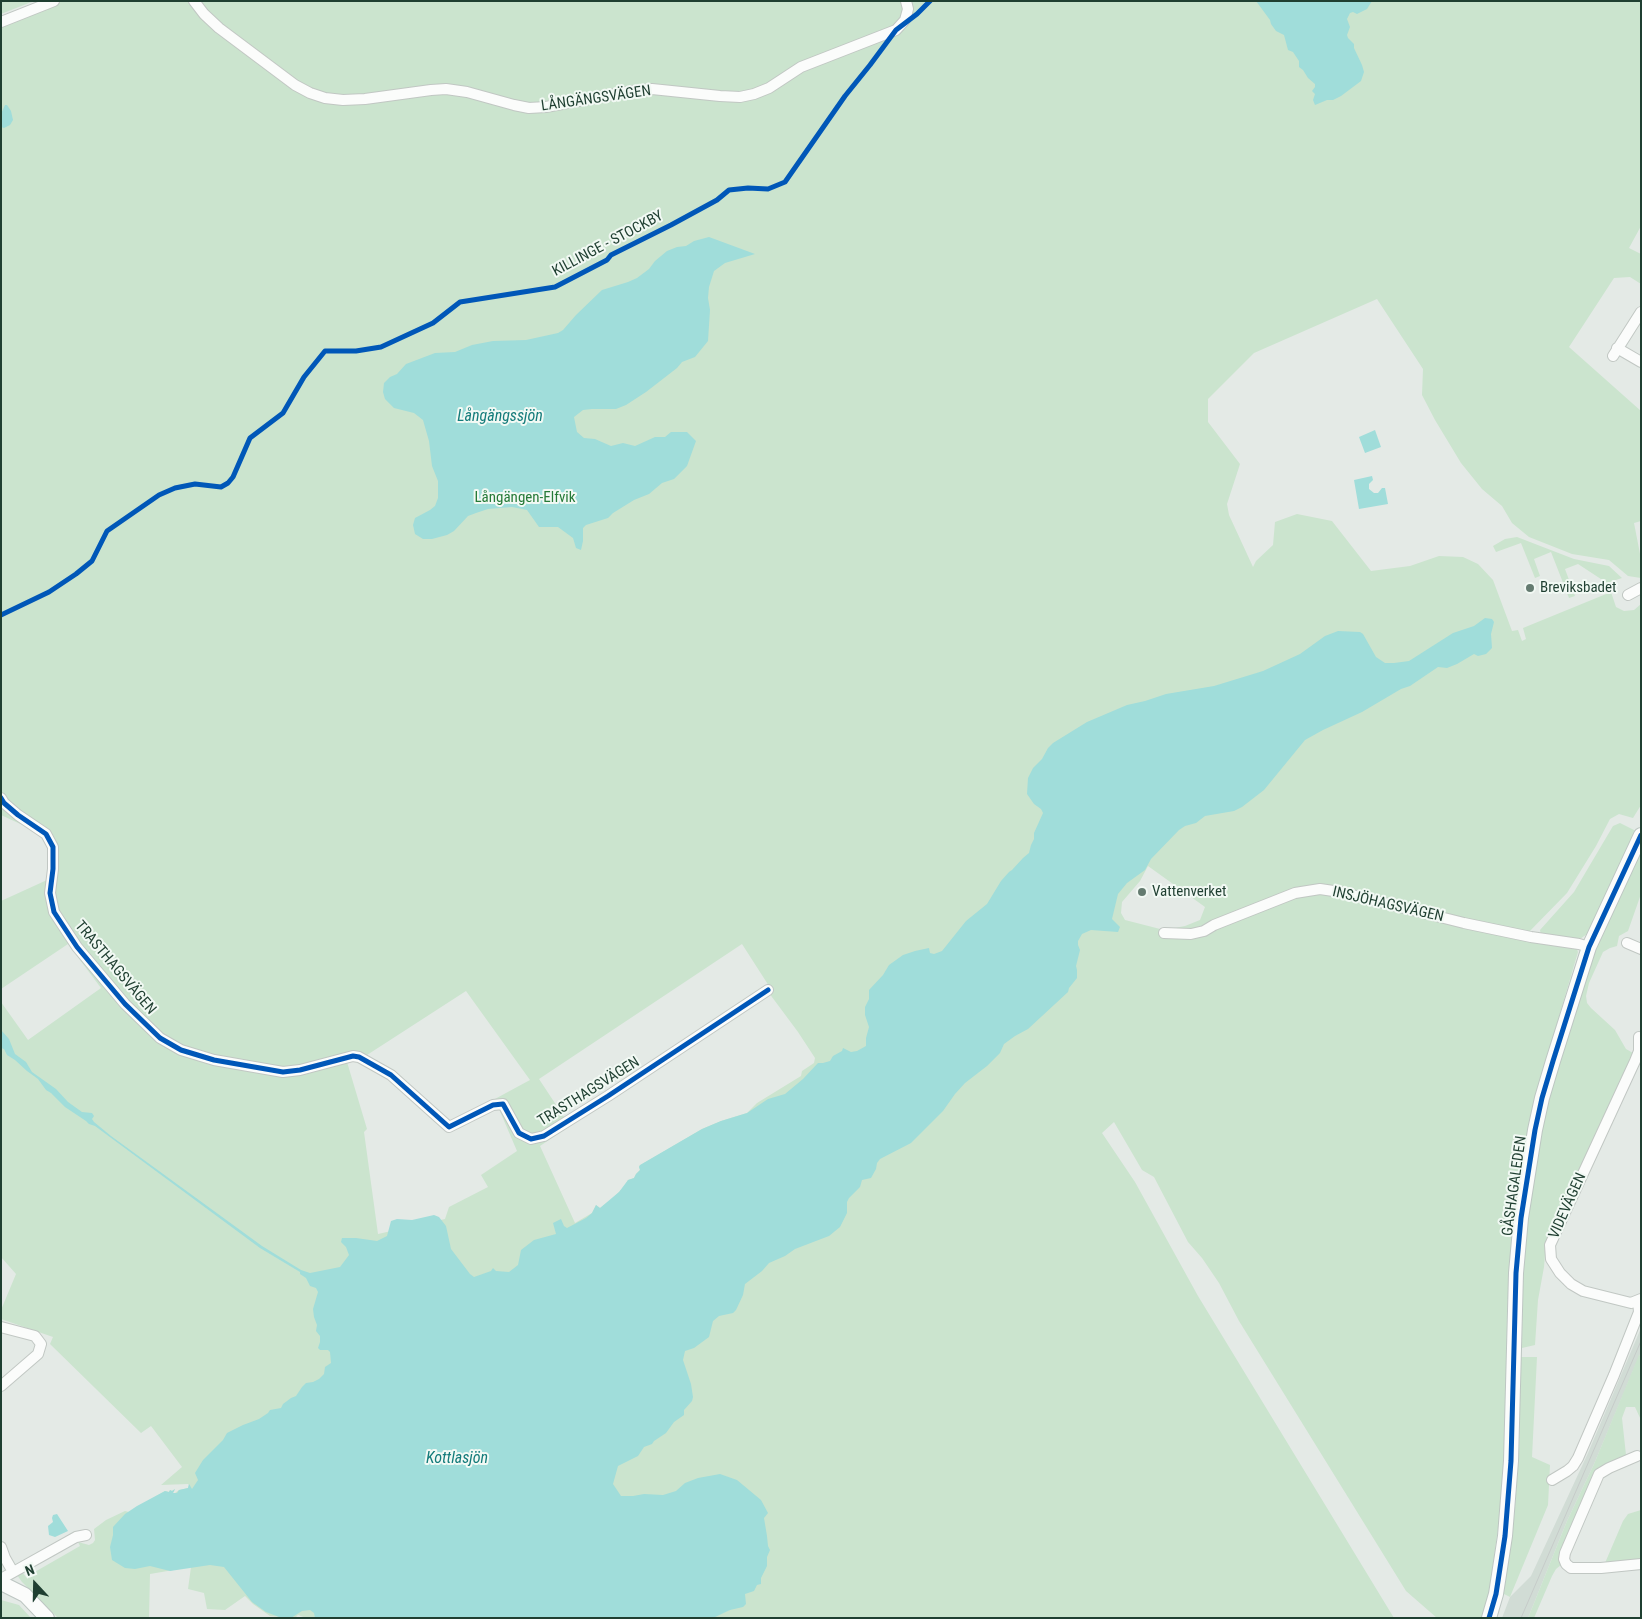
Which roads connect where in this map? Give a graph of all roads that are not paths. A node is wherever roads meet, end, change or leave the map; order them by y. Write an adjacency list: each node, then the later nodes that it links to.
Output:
1 (54, 1): 4 (street)
2 (194, 1): 3 (street, LÅNGÄNGSVÄGEN)
3 (906, 1)
4 (1, 22)
5 (1641, 312): 6 (street)
6 (1641, 362)
7 (1641, 588): 8 (street)
8 (1628, 595)
9 (1, 798): 15 (street, TRASTHAGSVÄGEN)
10 (1641, 835): 13 (main road, GÅSHAGALEDEN)
11 (1164, 933): 13 (street, INSJÖHAGSVÄGEN)
12 (1628, 943): 14 (street)
13 (1589, 947): 29 (main road, GÅSHAGALEDEN)
14 (1641, 948)
15 (768, 990)
16 (1639, 1037): 17 (street, VIDEVÄGEN)
17 (1639, 1300): 21 (street, VIDEVÄGEN)
18 (1, 1327): 19 (street)
19 (1, 1386)
20 (1637, 1456): 24 (street)
21 (1552, 1480)
22 (86, 1535): 25 (street)
23 (1, 1547): 25 (street)
24 (1641, 1564)
25 (13, 1572): 26 (street)
26 (1, 1579)
27 (1, 1583): 28 (main road)
28 (47, 1618)
29 (1489, 1618)

